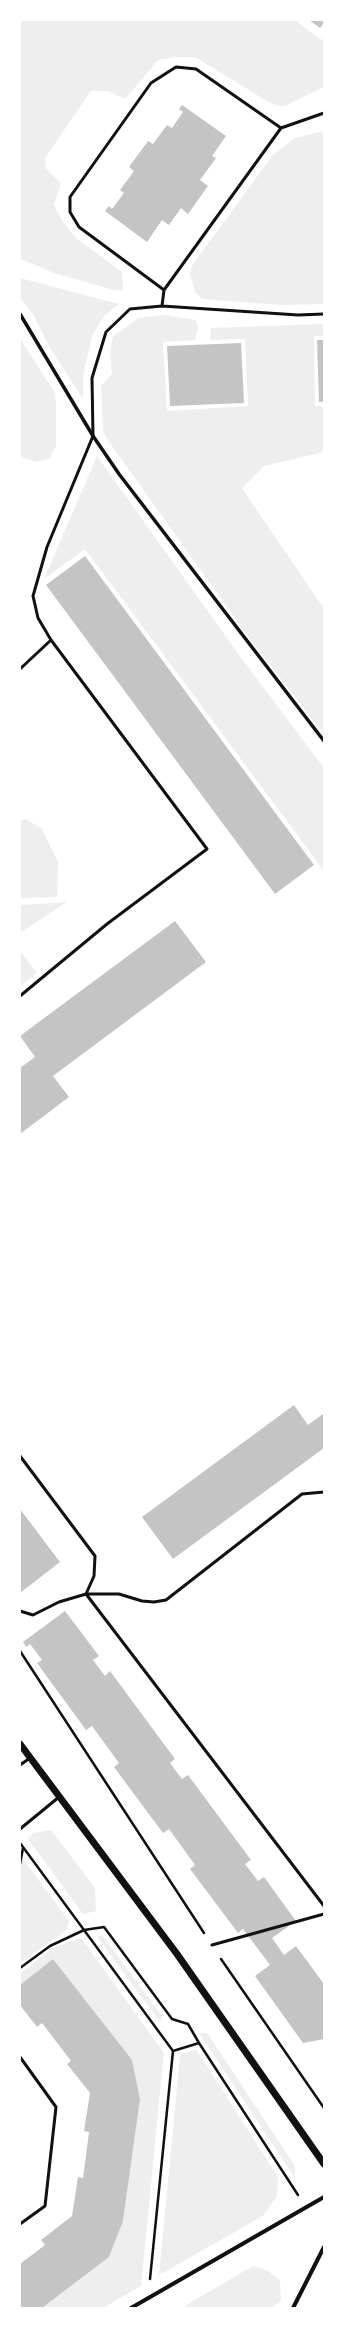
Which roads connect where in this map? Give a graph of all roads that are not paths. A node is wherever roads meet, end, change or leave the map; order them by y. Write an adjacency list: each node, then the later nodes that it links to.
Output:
1 (324, 113): 2 (lane)
2 (281, 128): 3 (lane); 3 (lane)
3 (164, 290): 4 (lane)
4 (162, 306): 6 (lane); 7 (lane)
5 (20, 314): 7 (street)
6 (324, 314)
7 (93, 436): 8 (lane); 10 (street)
8 (51, 640): 9 (lane); 11 (lane)
9 (20, 669)
10 (324, 741)
11 (20, 996)
12 (20, 1456): 14 (lane)
13 (324, 1492): 14 (lane)
14 (86, 1594): 15 (lane); 21 (lane)
15 (20, 1610)
16 (20, 1744): 17 (street)
17 (30, 1758): 18 (lane); 19 (street)
18 (20, 1765)
19 (59, 1797): 20 (lane); 25 (street)
20 (20, 1829)
21 (324, 1906)
22 (324, 1914): 23 (lane)
23 (212, 1945)
24 (20, 2057): 27 (lane)
25 (324, 2164)
26 (324, 2197): 29 (street)
27 (20, 2224)
28 (324, 2247): 30 (street)
29 (131, 2308)
30 (293, 2308)

